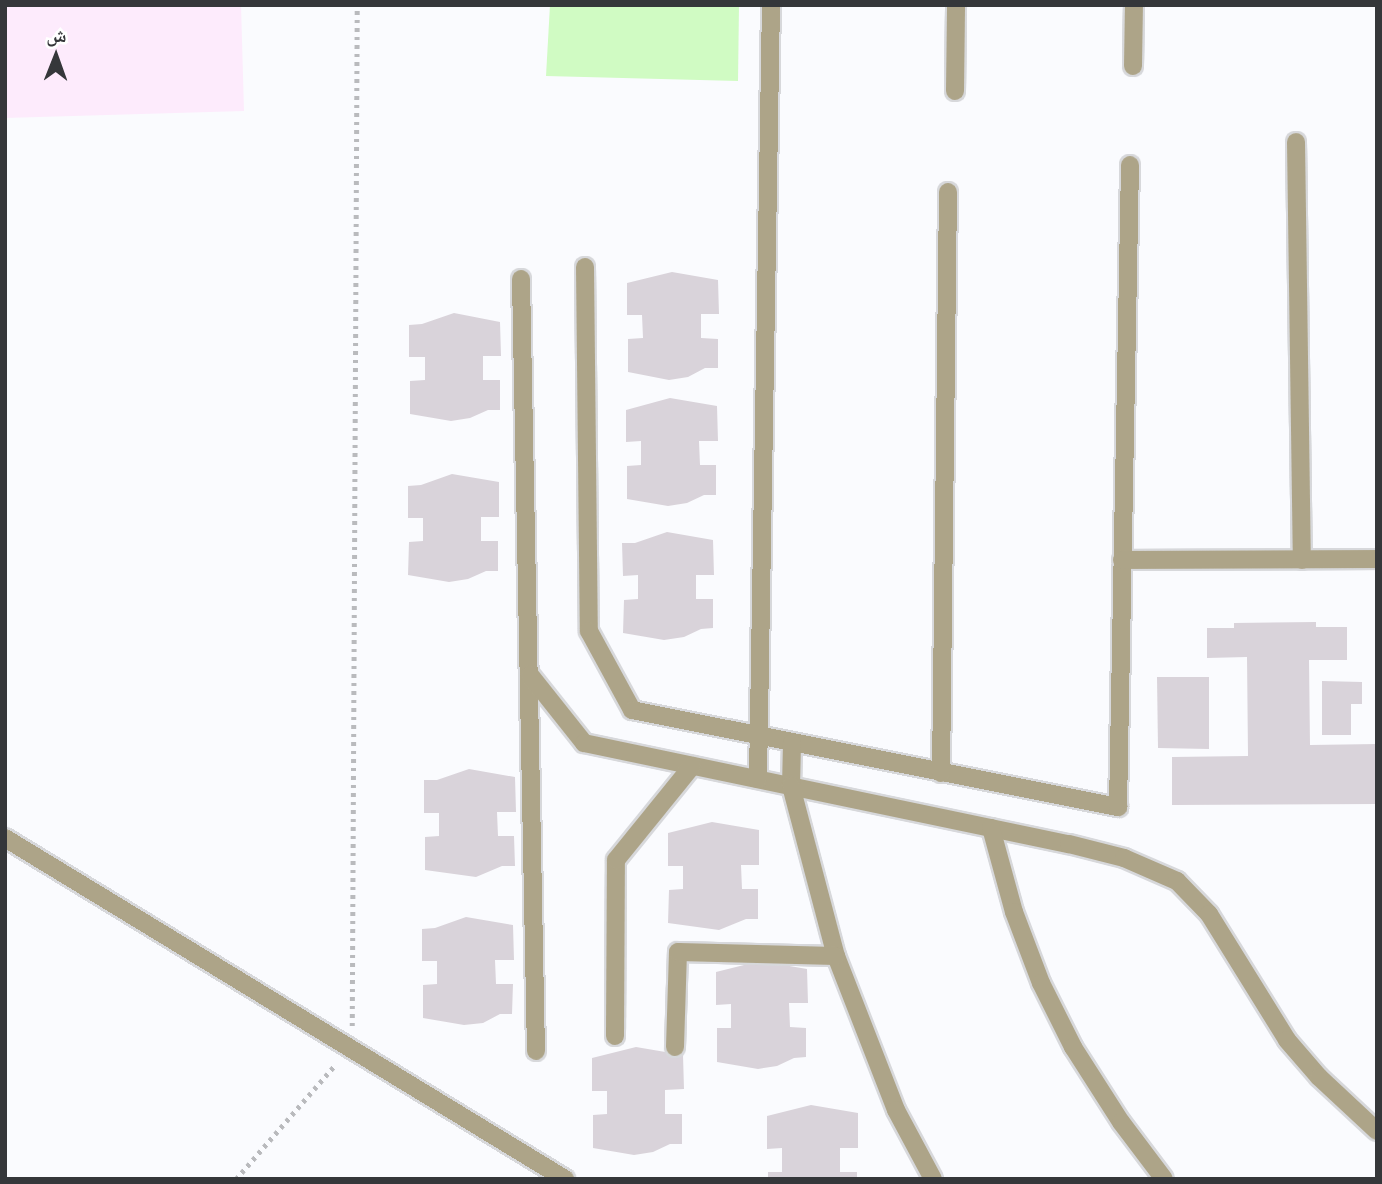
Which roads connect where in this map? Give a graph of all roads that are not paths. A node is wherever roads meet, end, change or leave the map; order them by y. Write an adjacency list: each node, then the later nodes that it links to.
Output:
1 (771, 5): 15 (street)
2 (956, 5): 5 (street)
3 (1134, 5): 4 (street)
4 (1133, 66)
5 (955, 91)
6 (1296, 142): 13 (street)
7 (1130, 165): 12 (street)
8 (948, 192): 18 (street)
9 (585, 267): 15 (street)
10 (521, 279): 14 (street)
11 (1377, 559): 13 (street)
12 (1122, 560): 13 (street); 18 (street)
13 (1302, 560)
14 (530, 675): 17 (street); 26 (street)
15 (758, 736): 16 (street); 19 (street)
16 (792, 743): 18 (street); 20 (street)
17 (692, 765): 19 (street); 24 (street)
18 (941, 773)
19 (758, 779): 20 (street)
20 (791, 786): 21 (street); 23 (street)
21 (991, 828): 27 (street); 30 (street)
22 (5, 838): 28 (street)
23 (836, 956): 25 (street); 29 (street)
24 (614, 1036)
25 (675, 1046)
26 (537, 1051)
27 (1377, 1131)
28 (565, 1179)
29 (933, 1179)
30 (1164, 1179)

